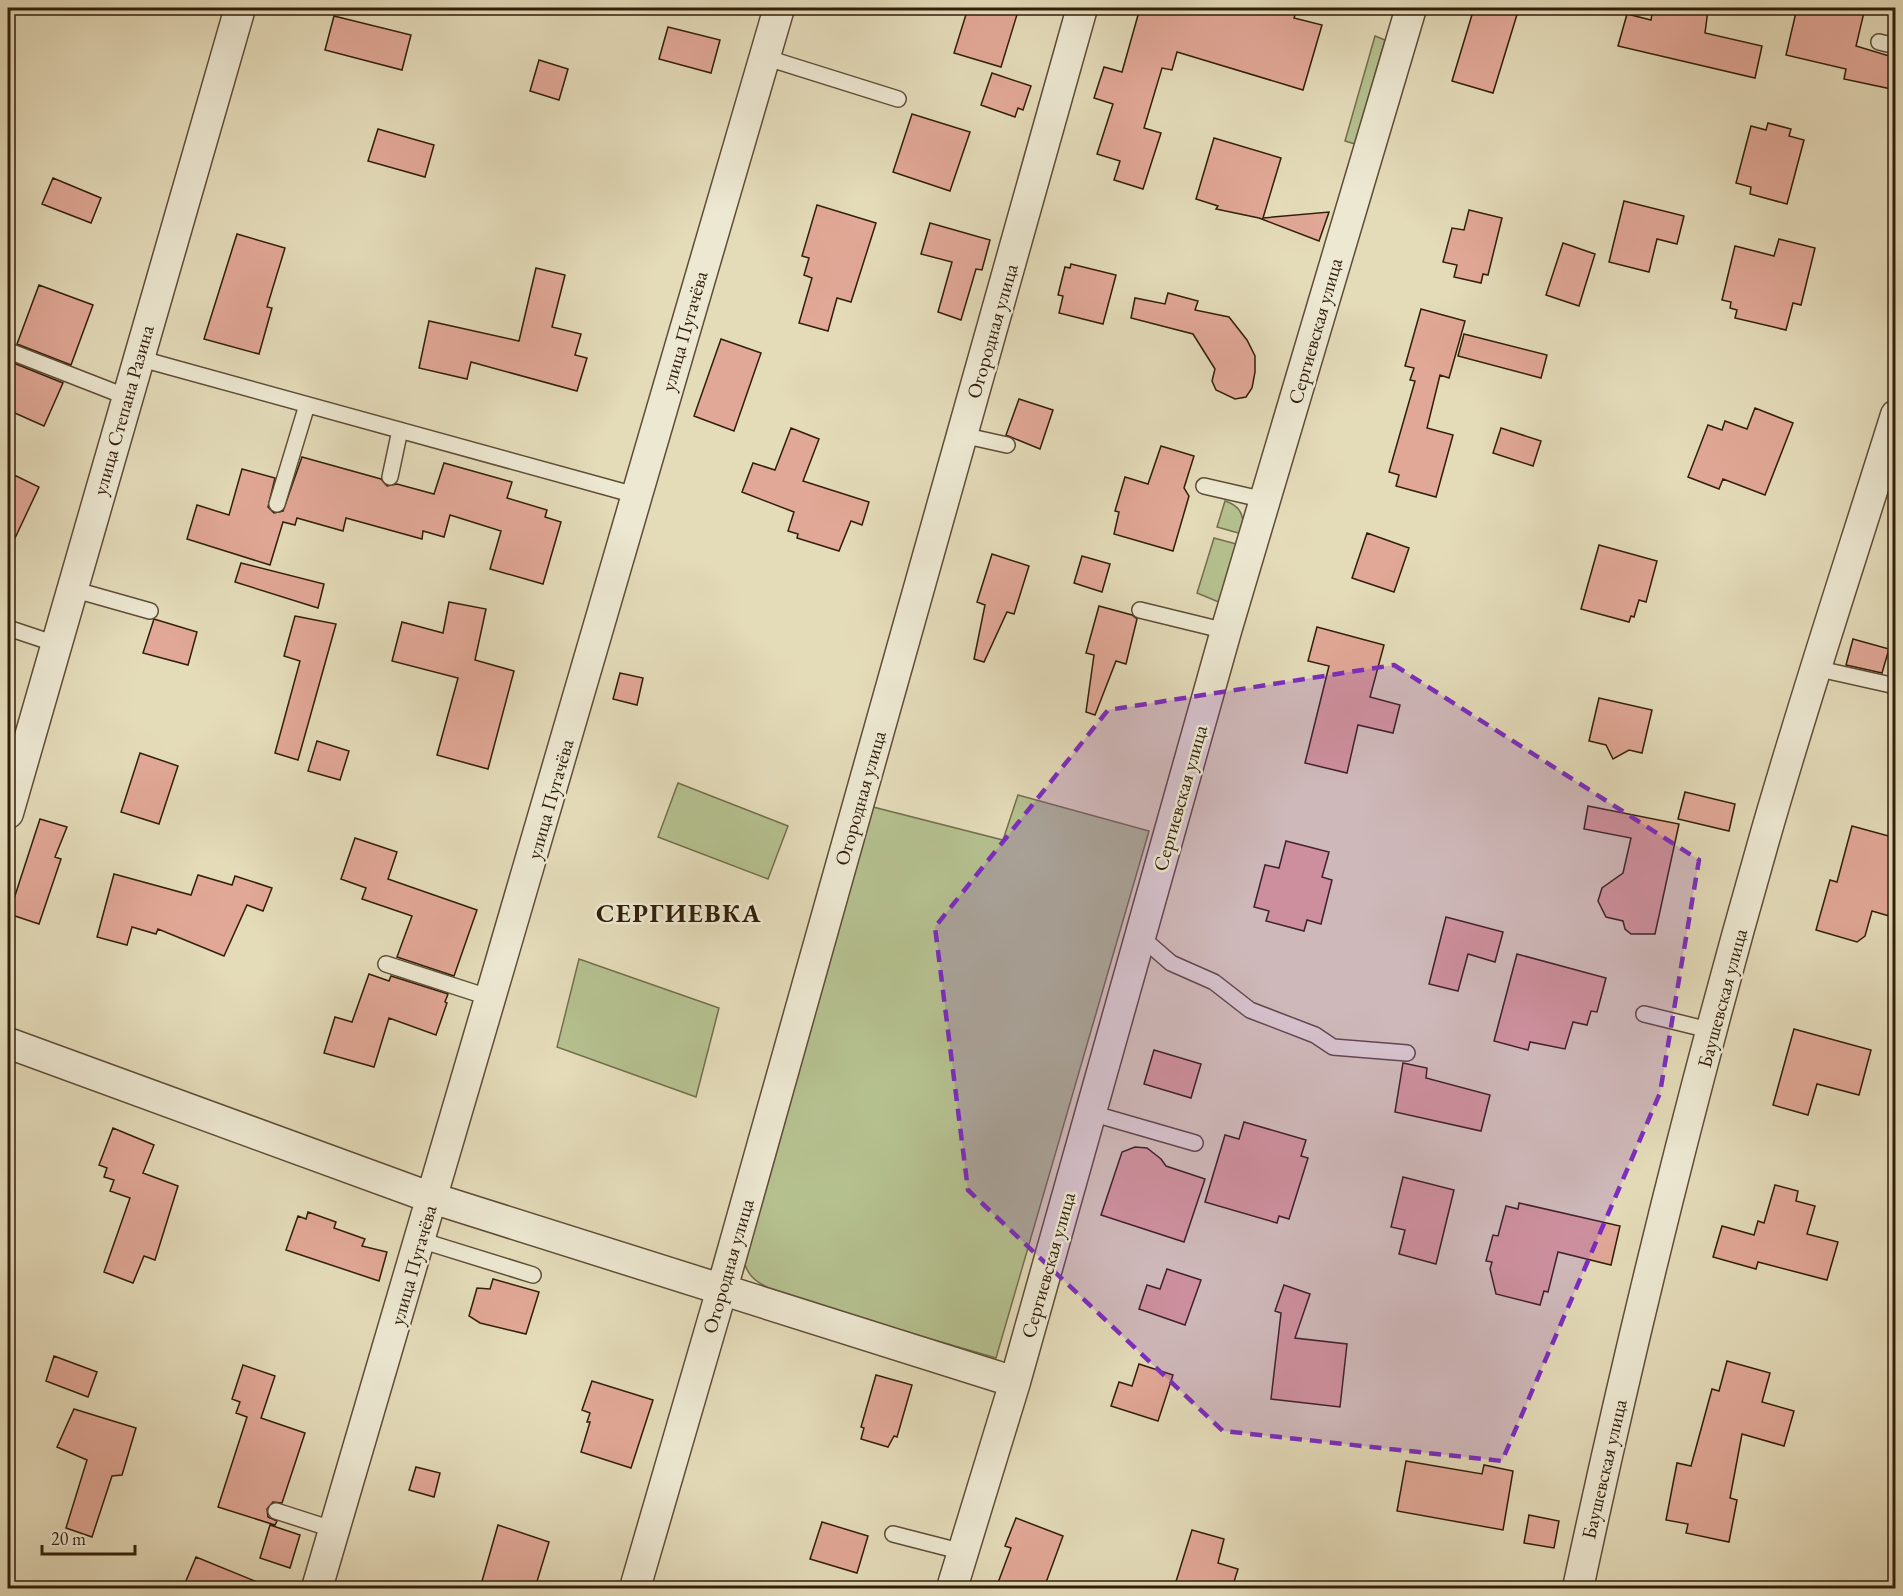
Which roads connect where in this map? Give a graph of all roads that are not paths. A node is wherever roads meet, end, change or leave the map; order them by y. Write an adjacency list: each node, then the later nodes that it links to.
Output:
1 (240, 8): 10 (street, улица Степана Разина)
2 (779, 8): 7 (street, улица Пугачёва)
3 (1082, 8): 15 (street, Огородная улица)
4 (1411, 8): 20 (street, Сергиевская улица)
5 (1879, 42): 6 (lane)
6 (1896, 46)
7 (764, 57): 8 (lane); 19 (street, улица Пугачёва)
8 (898, 99)
9 (9, 351): 11 (lane)
10 (138, 358): 11 (street, улица Степана Разина); 12 (lane)
11 (126, 397): 22 (street, улица Степана Разина)
12 (308, 405): 14 (lane); 21 (lane)
13 (1896, 415): 28 (street, Баушевская улица)
14 (400, 430): 17 (lane); 19 (lane)
15 (962, 435): 16 (lane); 43 (street, Огородная улица)
16 (1007, 445)
17 (390, 477)
18 (1204, 486): 20 (lane)
19 (636, 495): 33 (street, улица Пугачёва)
20 (1265, 500): 26 (street, Сергиевская улица)
21 (277, 504)
22 (72, 589): 23 (lane); 27 (street, улица Степана Разина)
23 (150, 610)
24 (1140, 610): 26 (lane)
25 (8, 628): 27 (lane)
26 (1226, 631): 31 (street, Сергиевская улица)
27 (56, 644): 30 (street, улица Степана Разина)
28 (1815, 668): 29 (lane); 35 (street, Баушевская улица)
29 (1891, 685)
30 (8, 813)
31 (1141, 937): 37 (lane); 38 (street, Сергиевская улица)
32 (386, 964): 33 (lane)
33 (491, 998): 40 (street, улица Пугачёва)
34 (1644, 1014): 35 (lane)
35 (1713, 1031): 52 (street, Баушевская улица)
36 (8, 1043): 40 (street)
37 (1407, 1053)
38 (1091, 1113): 39 (lane); 44 (street, Сергиевская улица)
39 (1195, 1143)
40 (432, 1198): 41 (street, улица Пугачёва); 43 (street)
41 (420, 1240): 42 (lane); 46 (street, улица Пугачёва)
42 (533, 1275)
43 (722, 1289): 44 (street); 50 (street, Огородная улица)
44 (1015, 1382): 48 (street, Сергиевская улица)
45 (276, 1511): 46 (lane)
46 (335, 1530): 49 (street, улица Пугачёва)
47 (893, 1534): 48 (lane)
48 (963, 1552): 51 (street, Сергиевская улица)
49 (317, 1588)
50 (635, 1588)
51 (952, 1588)
52 (1578, 1588)

